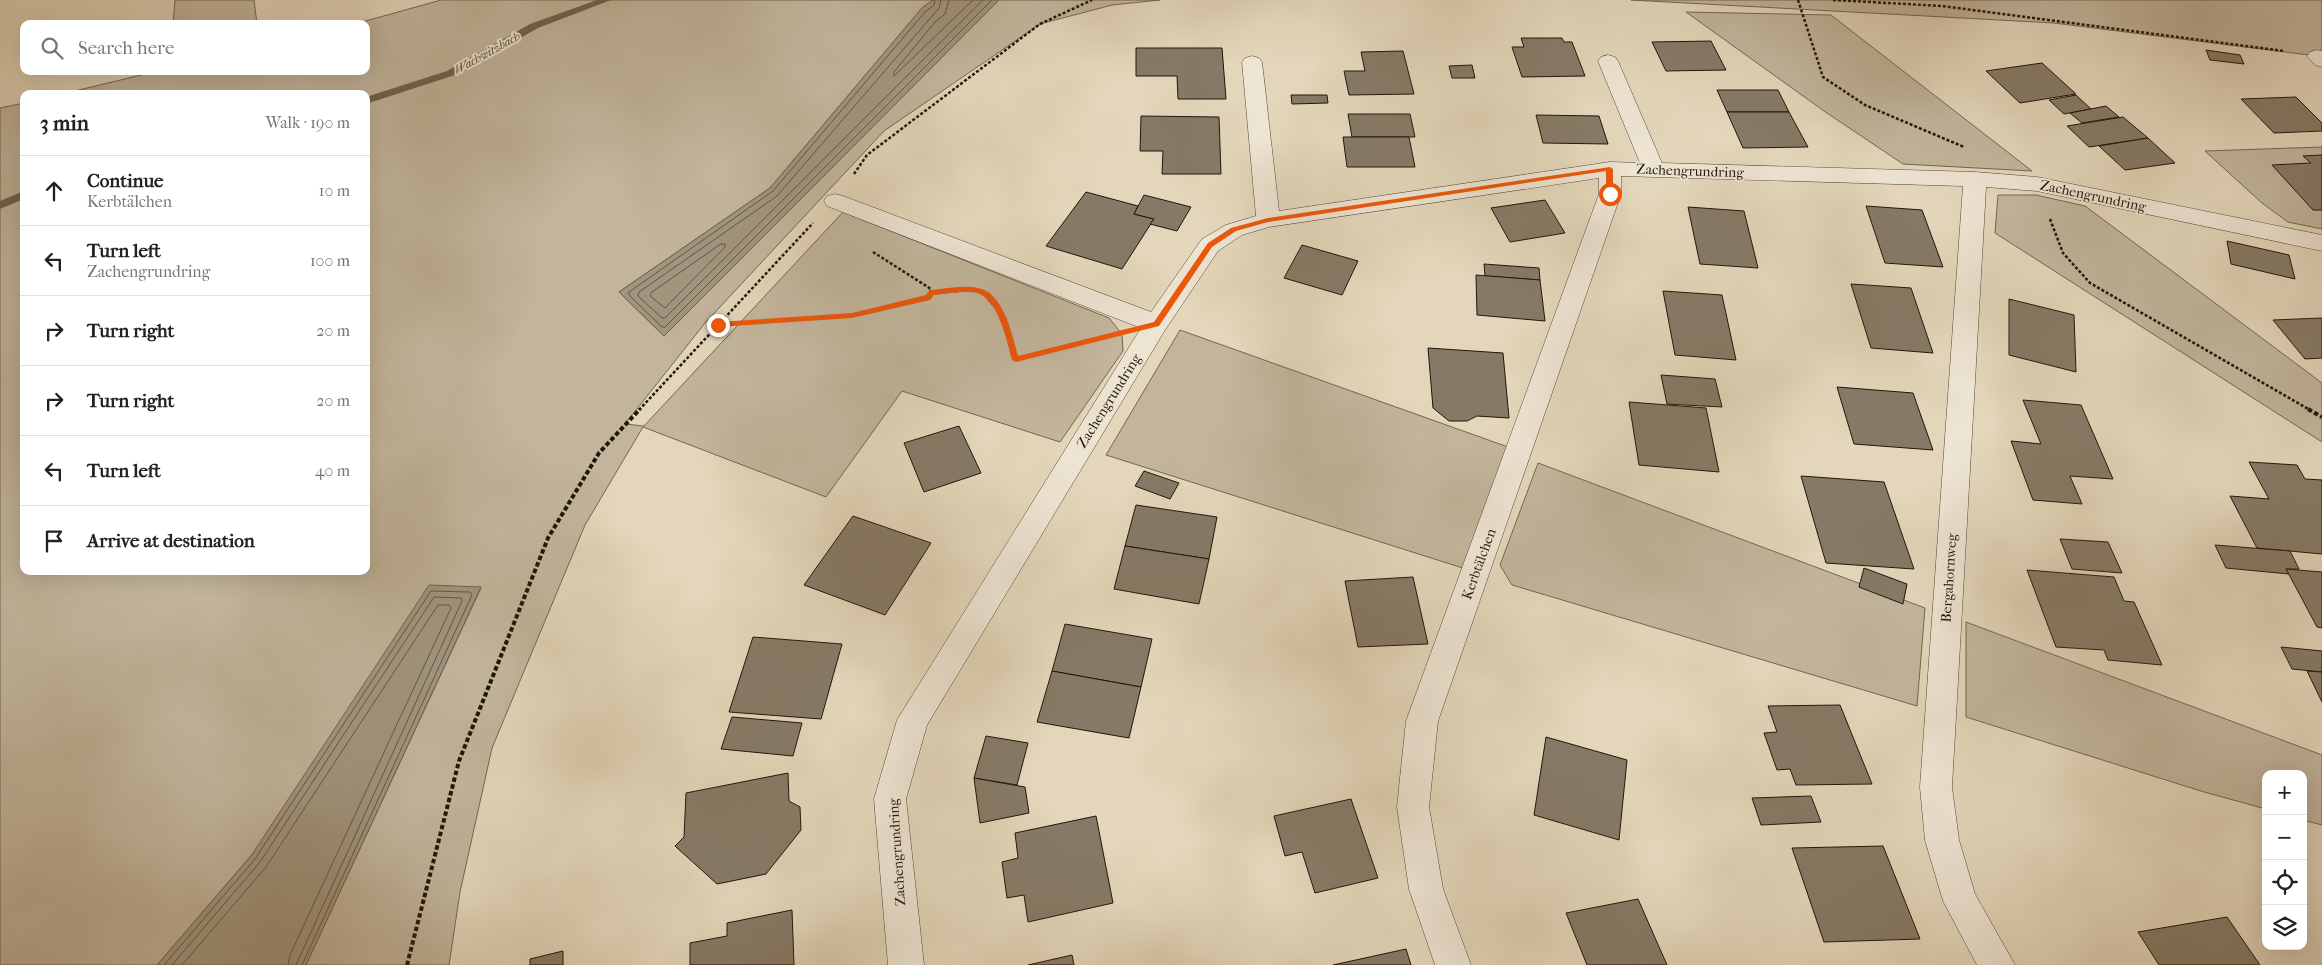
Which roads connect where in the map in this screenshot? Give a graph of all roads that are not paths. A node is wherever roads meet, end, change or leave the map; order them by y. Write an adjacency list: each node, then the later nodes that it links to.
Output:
1 (1608, 61): 4 (street)
2 (1252, 62): 7 (street)
3 (1610, 169): 4 (street, Zachengrundring); 7 (street, Zachengrundring); 11 (street, Kerbtälchen)
4 (1654, 170): 5 (street, Zachengrundring)
5 (1987, 180): 8 (street, Zachengrundring); 12 (street, Bergahornweg)
6 (834, 201): 9 (street)
7 (1268, 220): 9 (street, Zachengrundring)
8 (2322, 243)
9 (1156, 324): 10 (street, Zachengrundring)
10 (906, 965)
11 (1453, 965)
12 (1997, 965)

